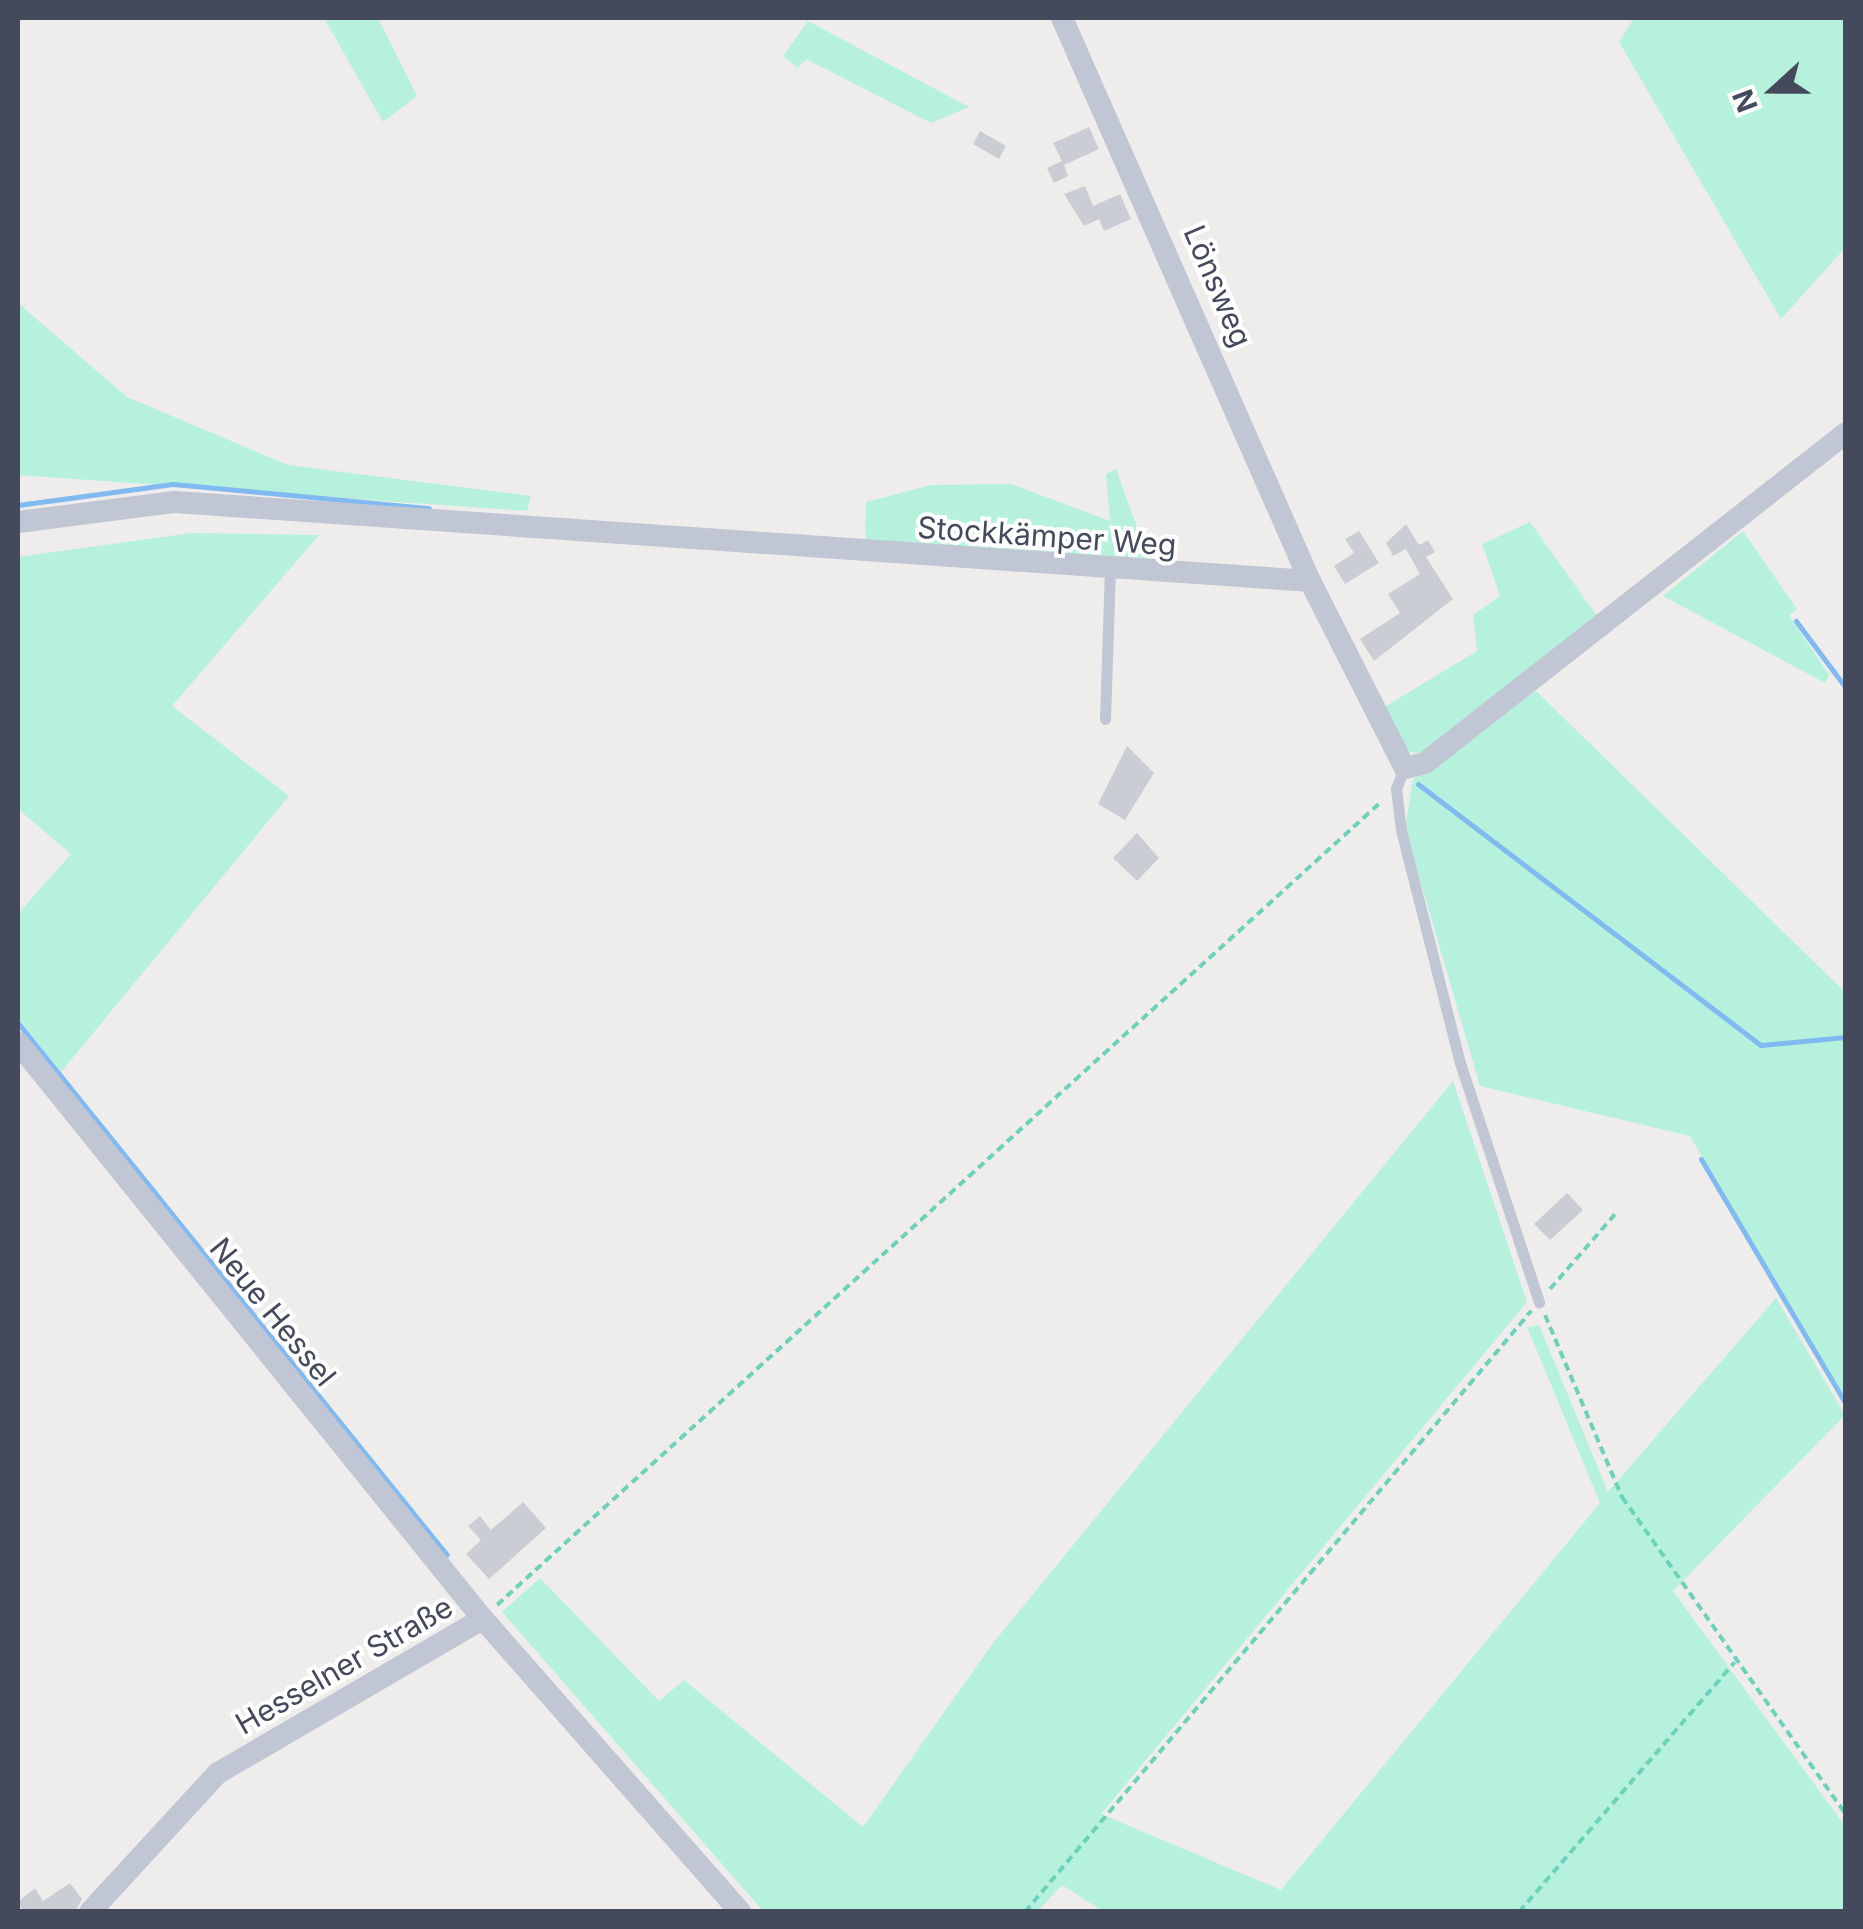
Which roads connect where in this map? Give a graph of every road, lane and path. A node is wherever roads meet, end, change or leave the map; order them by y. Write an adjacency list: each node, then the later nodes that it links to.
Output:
1 (1062, 18): 5 (street, Lönsweg)
2 (1846, 433): 7 (street)
3 (18, 522): 4 (street, Stockkämper Weg)
4 (1110, 572): 5 (street, Stockkämper Weg); 6 (lane)
5 (1310, 581): 7 (street)
6 (1106, 719)
7 (1400, 778): 10 (lane); 11 (path)
8 (18, 1043): 11 (street, Neue Hessel)
9 (1617, 1212): 10 (path)
10 (1539, 1302): 12 (path); 16 (path)
11 (483, 1619): 14 (street, Hesselner Straße); 15 (street, Hesselner Straße)
12 (1736, 1661): 13 (path); 17 (path)
13 (1846, 1814)
14 (90, 1912)
15 (740, 1912)
16 (1025, 1912)
17 (1519, 1912)

